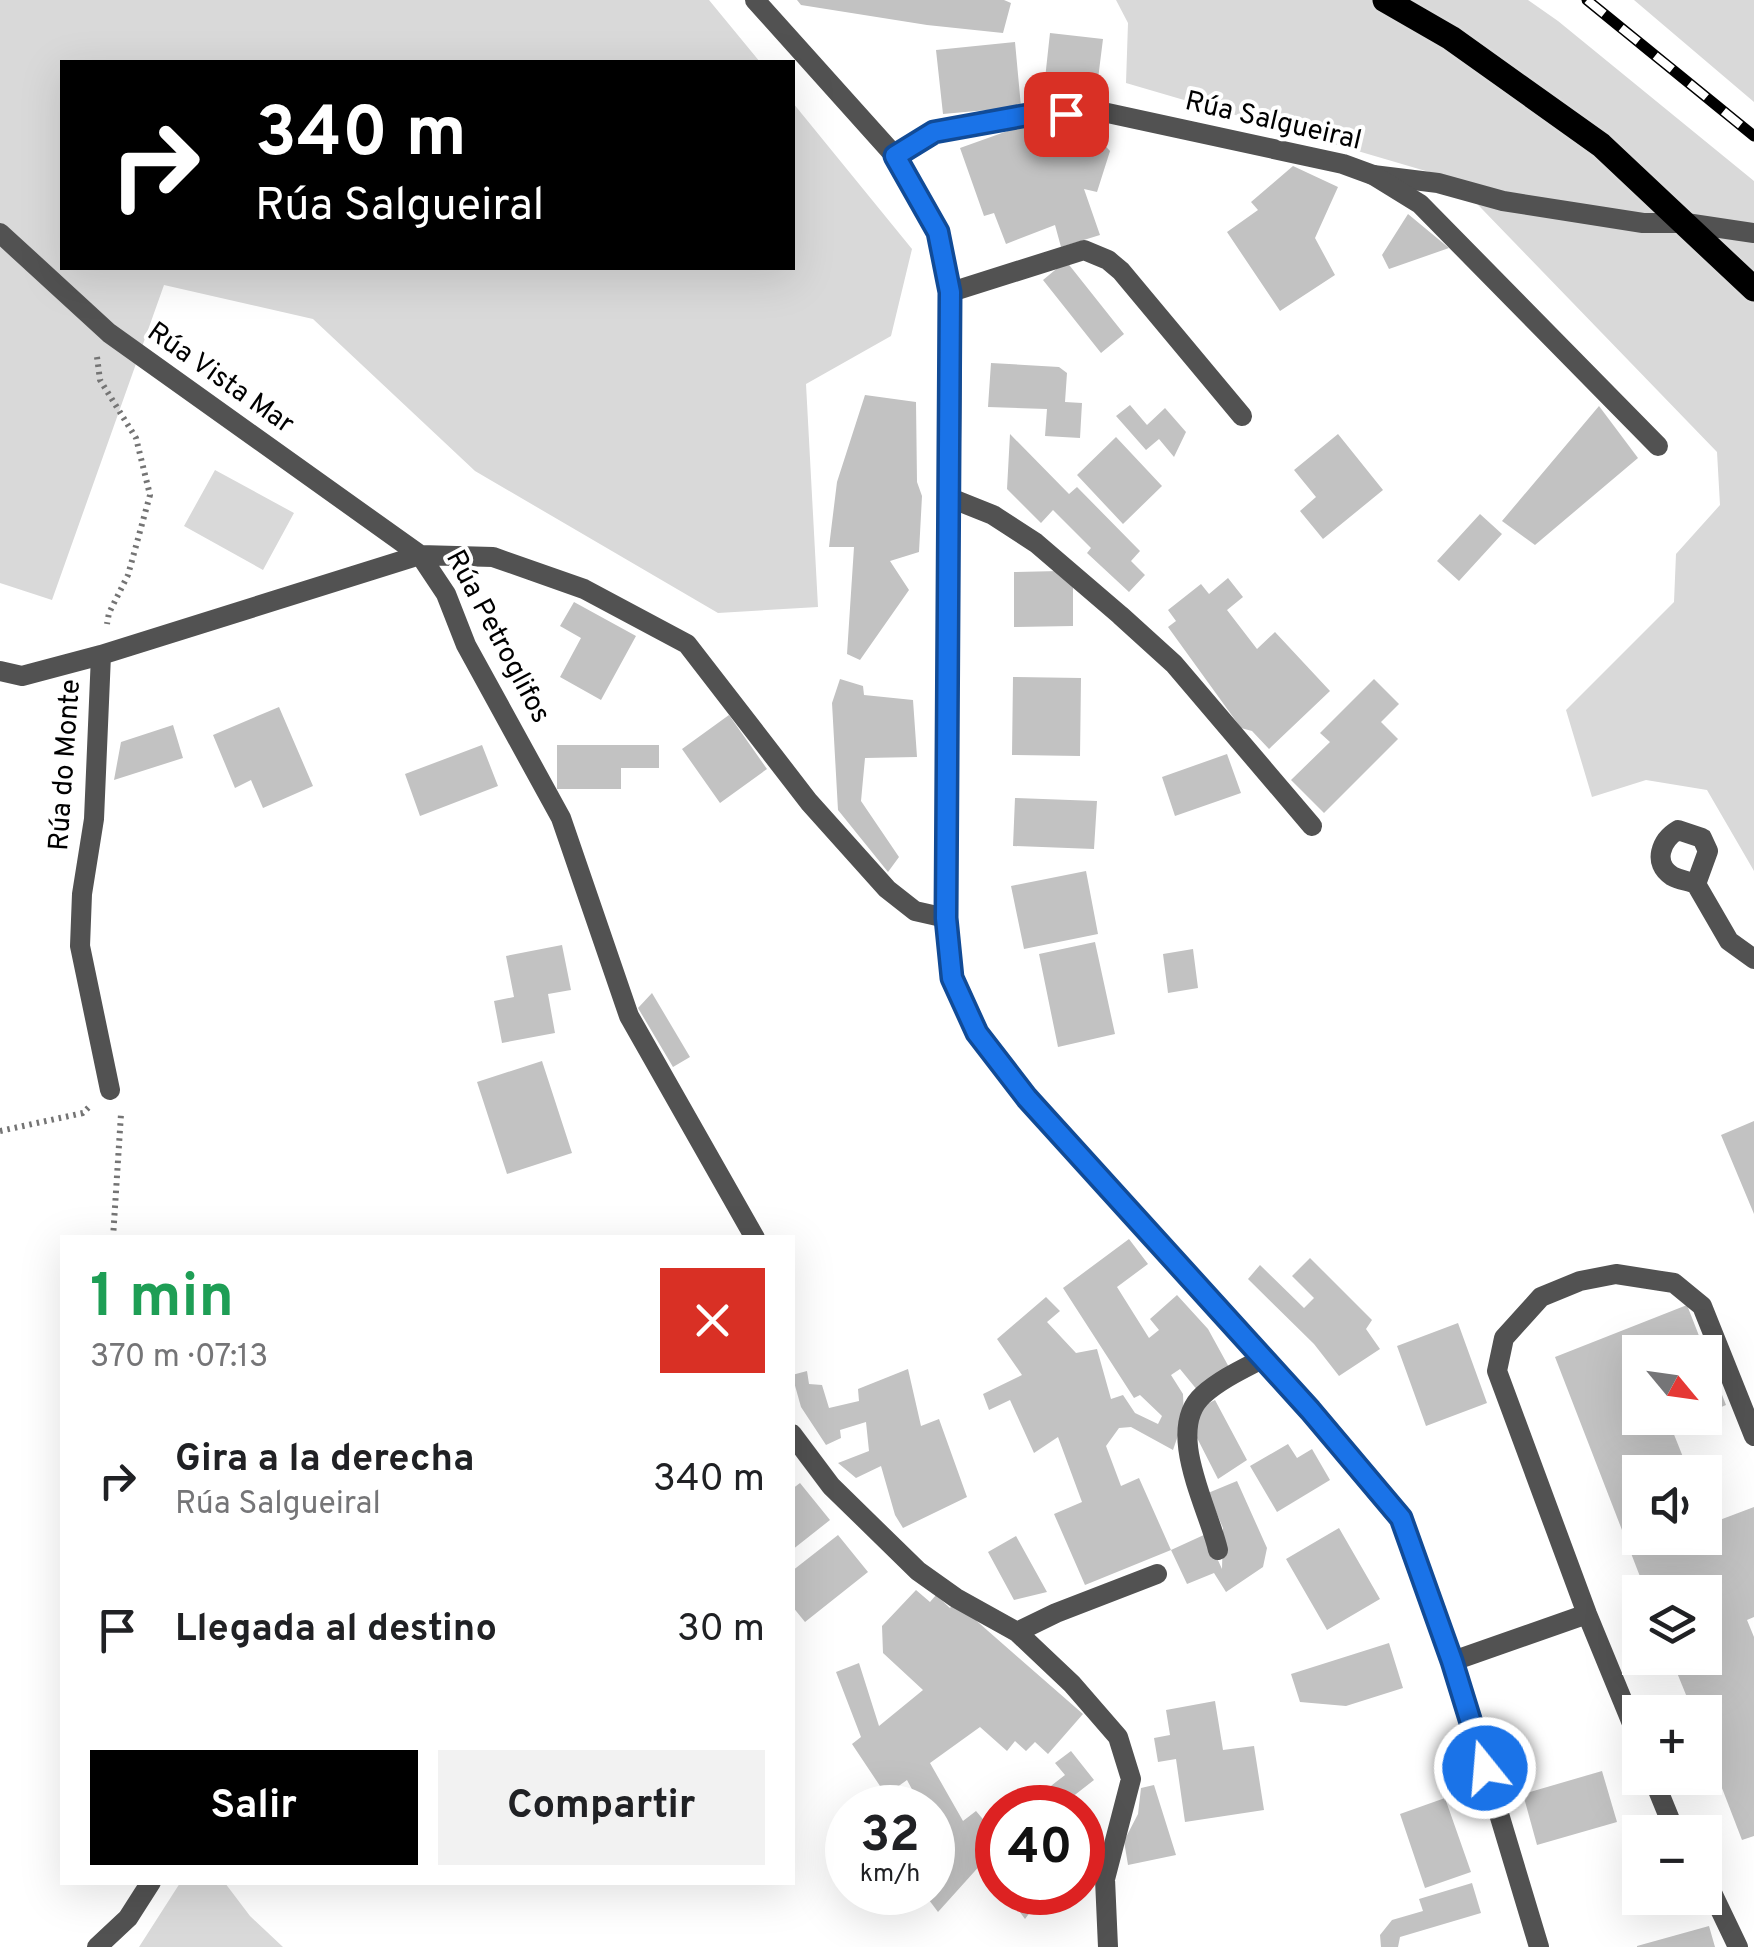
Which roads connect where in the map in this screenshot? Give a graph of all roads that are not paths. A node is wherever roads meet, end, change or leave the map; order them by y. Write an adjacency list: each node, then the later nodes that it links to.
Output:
1 (755, 0): 3 (street)
2 (1384, 0): 5 (main road)
3 (895, 156): 4 (street, Rúa Salgueiral); 9 (street)
4 (1373, 174): 5 (street); 11 (street, Rúa Salgueiral)
5 (1686, 223): 7 (street); 8 (main road)
6 (0, 233): 13 (street, Rúa Vista Mar)
7 (1754, 234)
8 (1754, 289)
9 (950, 292): 10 (street); 12 (street)
10 (1242, 416)
11 (1658, 446)
12 (948, 497): 16 (street); 18 (street)
13 (420, 555): 14 (street, Rúa do Monte); 18 (street, Rúa Petroglifos); 21 (street, Rúa Petroglifos)
14 (101, 655): 15 (street); 20 (street, Rúa do Monte)
15 (0, 671)
16 (1312, 826)
17 (1696, 884): 19 (street)
18 (946, 918): 22 (street)
19 (1754, 959)
20 (110, 1090)
21 (752, 1235)
22 (1264, 1358): 25 (street); 29 (street)
23 (1754, 1436): 27 (street)
24 (795, 1438): 28 (street)
25 (1218, 1550)
26 (1157, 1574): 28 (street)
27 (1587, 1614): 29 (street); 30 (street)
28 (1017, 1632): 34 (street)
29 (1452, 1661): 35 (street)
30 (1622, 1699)
31 (149, 1885): 33 (street)
32 (1722, 1914): 36 (street)
33 (96, 1947)
34 (1108, 1947)
35 (1539, 1947)
36 (1738, 1947)

